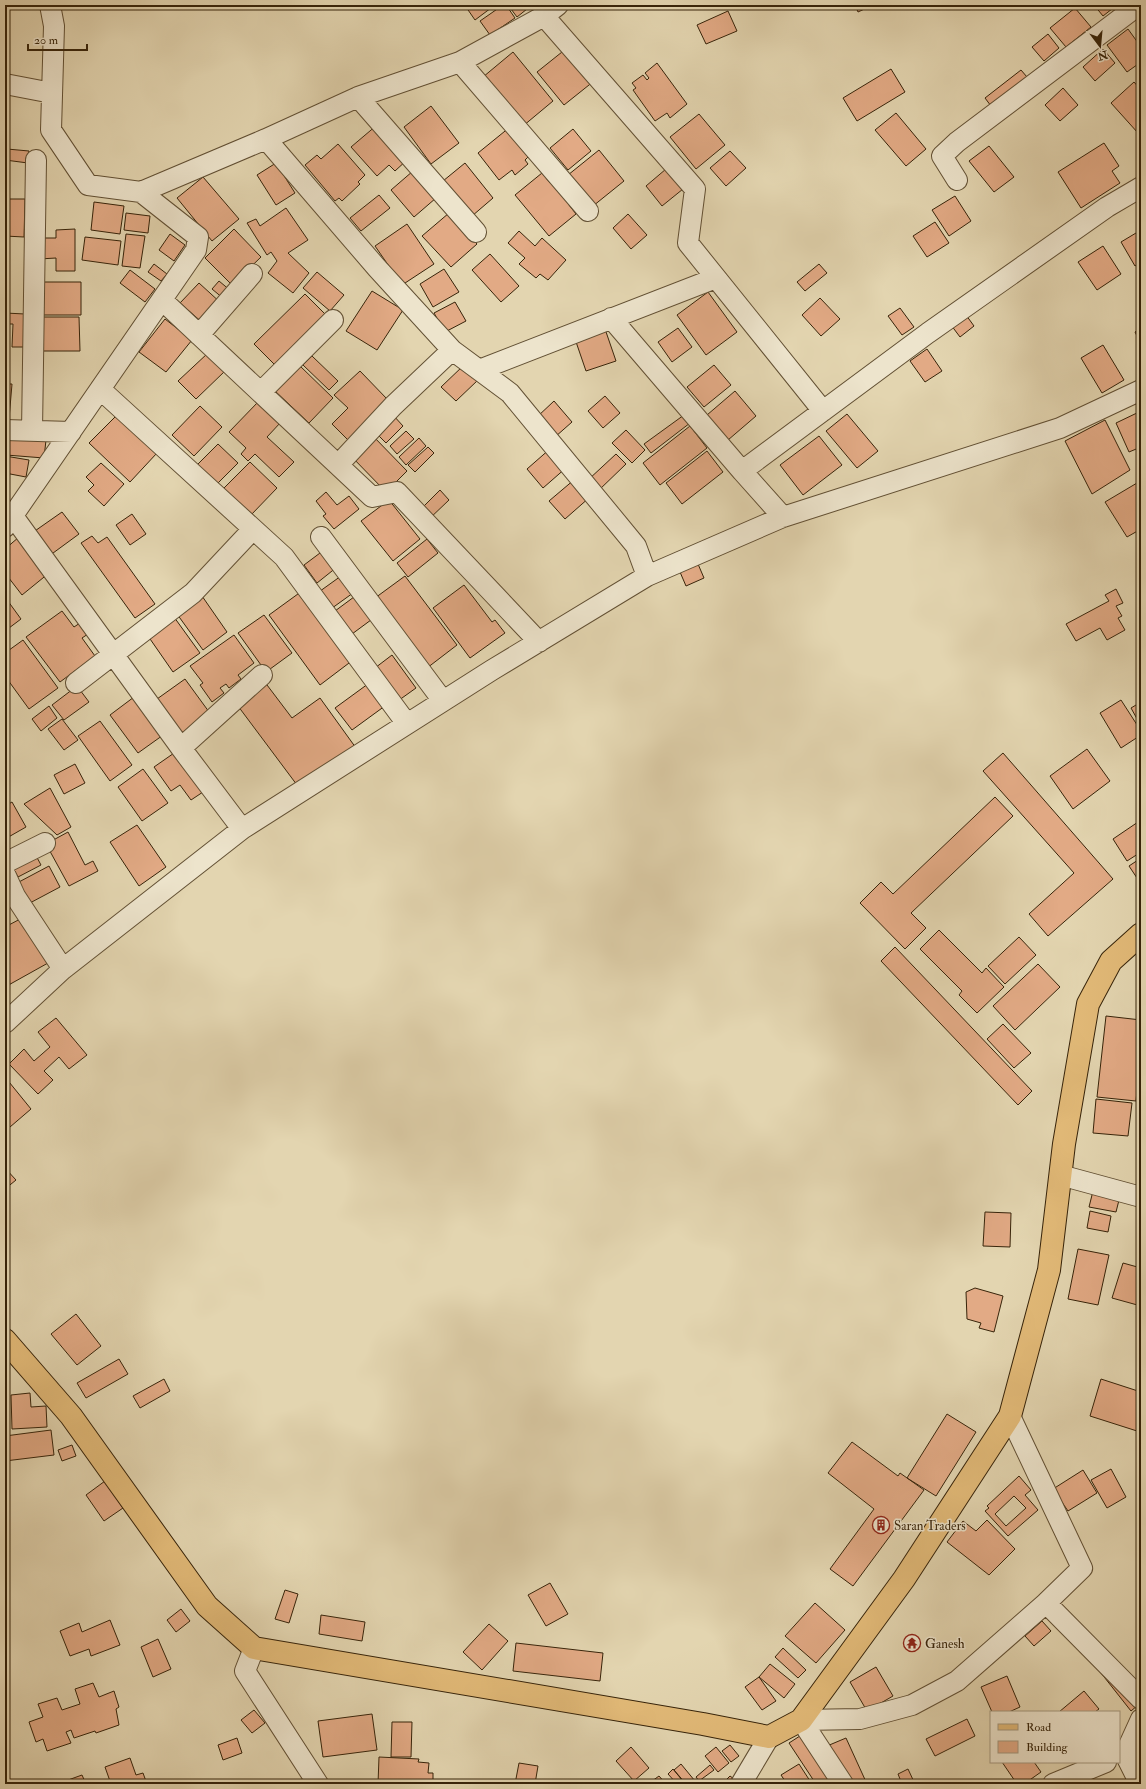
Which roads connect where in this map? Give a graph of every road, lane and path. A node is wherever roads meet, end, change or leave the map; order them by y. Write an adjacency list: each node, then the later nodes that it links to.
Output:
1 (50, 5): 6 (street)
2 (551, 10): 4 (street); 16 (street)
3 (1134, 12): 10 (street)
4 (460, 62): 7 (street); 13 (street)
5 (5, 84): 6 (street)
6 (52, 93): 12 (street)
7 (358, 97): 8 (street); 14 (street)
8 (266, 139): 12 (street); 21 (street)
9 (36, 160): 28 (street)
10 (957, 180)
11 (1141, 187): 26 (street)
12 (141, 192): 17 (street)
13 (588, 211)
14 (476, 232)
15 (252, 274): 20 (street)
16 (716, 278): 18 (street); 26 (street)
17 (162, 300): 20 (street); 23 (street)
18 (611, 318): 22 (street); 31 (street)
19 (333, 320): 25 (street)
20 (199, 335): 25 (street)
21 (452, 350): 22 (street); 30 (street)
22 (479, 370): 36 (street)
23 (100, 389): 29 (street); 34 (street)
24 (1141, 390): 32 (street)
25 (261, 392): 30 (street)
26 (823, 411): 31 (street)
27 (5, 430): 28 (street)
28 (32, 431): 29 (street)
29 (71, 432): 33 (street)
30 (338, 464): 37 (street)
31 (742, 471): 32 (street)
32 (783, 518): 36 (street)
33 (9, 521): 38 (street)
34 (253, 529): 38 (street); 42 (street)
35 (321, 537): 41 (street)
36 (647, 576): 37 (street)
37 (539, 642): 41 (street)
38 (114, 654): 40 (street); 43 (street)
39 (262, 675): 43 (street)
40 (76, 683)
41 (443, 701): 42 (street)
42 (407, 724): 44 (street)
43 (181, 748): 44 (street)
44 (242, 829): 49 (street)
45 (45, 843): 46 (street)
46 (5, 863)
47 (5, 874): 49 (street)
48 (1141, 934): 51 (main road)
49 (63, 969): 50 (street)
50 (5, 1024)
51 (1060, 1175): 52 (street); 54 (main road)
52 (1141, 1197)
53 (5, 1340): 56 (main road)
54 (1010, 1416): 55 (street); 59 (main road)
55 (1046, 1603): 57 (street); 59 (street)
56 (254, 1648): 60 (main road); 63 (street)
57 (1141, 1699)
58 (1141, 1719): 61 (street)
59 (801, 1720): 60 (main road); 65 (street)
60 (769, 1737): 64 (street)
61 (1122, 1755): 67 (street)
62 (1104, 1763): 66 (street)
63 (318, 1784)
64 (741, 1784)
65 (843, 1784)
66 (1053, 1784)
67 (1140, 1784)

